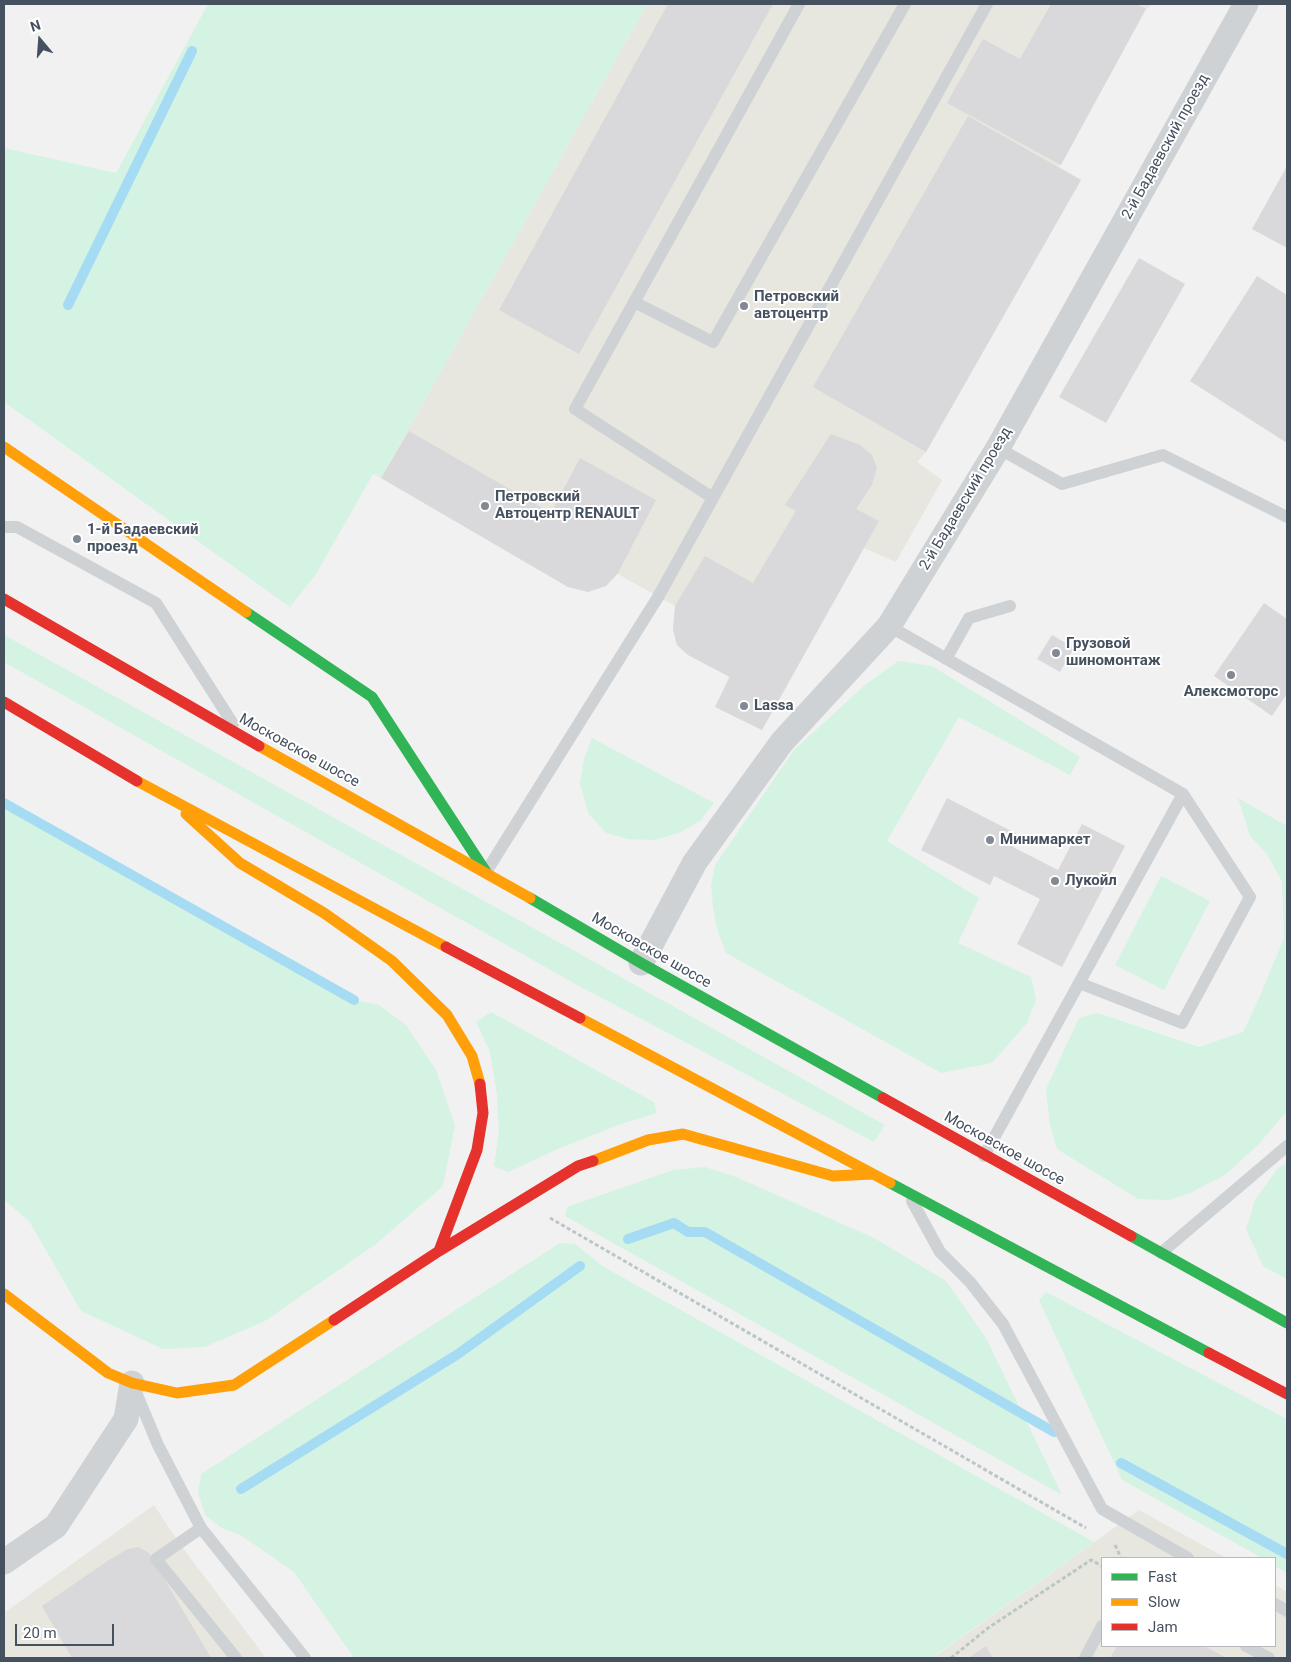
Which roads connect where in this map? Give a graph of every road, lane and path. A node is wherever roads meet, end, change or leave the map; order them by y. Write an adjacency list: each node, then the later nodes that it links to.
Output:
1 (799, 4): 5 (lane)
2 (905, 4): 5 (lane)
3 (987, 4): 8 (lane)
4 (1242, 5): 7 (street, 2-й Бадаевский проезд)
5 (634, 302): 8 (lane)
6 (4, 447): 19 (main road)
7 (998, 448): 9 (lane); 13 (street, 2-й Бадаевский проезд)
8 (713, 498): 19 (lane)
9 (1287, 517)
10 (4, 527): 16 (lane)
11 (4, 599): 16 (main road, Московское шоссе)
12 (1010, 606): 14 (lane)
13 (889, 626): 14 (lane); 20 (street, 2-й Бадаевский проезд)
14 (946, 659): 17 (lane)
15 (4, 702): 18 (main road)
16 (241, 736): 19 (main road, Московское шоссе)
17 (1183, 794): 21 (lane); 21 (lane)
18 (173, 802): 24 (main road); 27 (main road)
19 (486, 872): 20 (main road, Московское шоссе)
20 (641, 963): 23 (main road, Московское шоссе)
21 (1079, 983): 23 (lane)
22 (1287, 1146): 28 (lane)
23 (984, 1156): 28 (main road, Московское шоссе)
24 (872, 1174): 25 (main road); 26 (main road)
25 (908, 1194): 32 (main road); 37 (lane)
26 (519, 1200): 27 (main road); 34 (path)
27 (439, 1252): 31 (main road)
28 (1161, 1253): 30 (main road, Московское шоссе)
29 (4, 1294): 31 (main road)
30 (1287, 1323)
31 (132, 1384): 33 (lane); 38 (street)
32 (1287, 1394)
33 (201, 1528): 44 (lane); 45 (lane)
34 (1092, 1532)
35 (1109, 1542): 36 (path)
36 (1121, 1557)
37 (1186, 1557)
38 (4, 1562)
39 (1101, 1565): 46 (path)
40 (1276, 1605): 41 (lane)
41 (1287, 1611)
42 (1101, 1628): 47 (lane)
43 (1248, 1647): 48 (lane)
44 (236, 1658)
45 (305, 1658)
46 (951, 1658)
47 (1085, 1658)
48 (1269, 1658)

